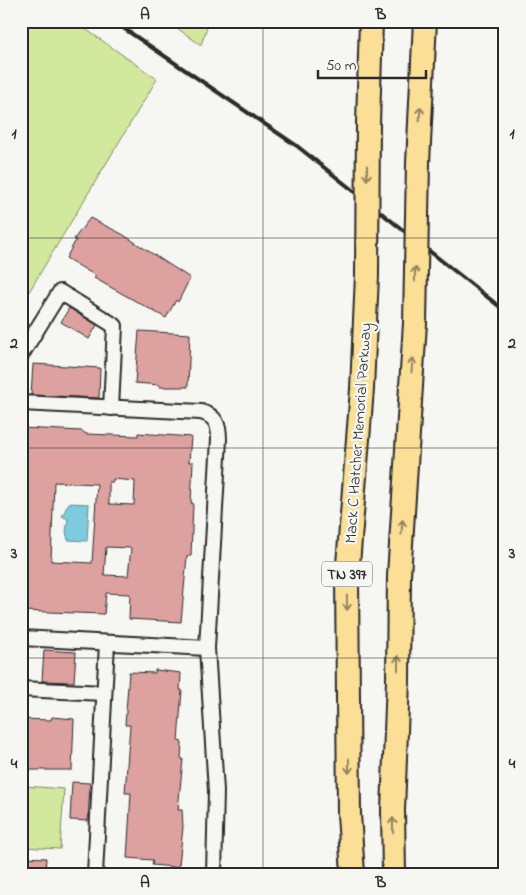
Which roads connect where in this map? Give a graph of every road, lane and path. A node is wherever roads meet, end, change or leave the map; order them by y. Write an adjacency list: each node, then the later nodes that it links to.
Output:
1 (371, 21): 13 (highway, Mack C Hatcher Memorial Parkway / TN 397, one-way to 13, bridge)
2 (425, 21): 14 (highway, one-way to 2, bridge)
3 (21, 355): 5 (street)
4 (21, 403): 5 (street)
5 (111, 408): 8 (street)
6 (21, 638): 7 (street)
7 (107, 643): 8 (street); 10 (street)
8 (207, 648): 12 (street)
9 (21, 690): 10 (street)
10 (104, 694): 11 (street)
11 (94, 874)
12 (214, 874)
13 (354, 874)
14 (394, 874)

